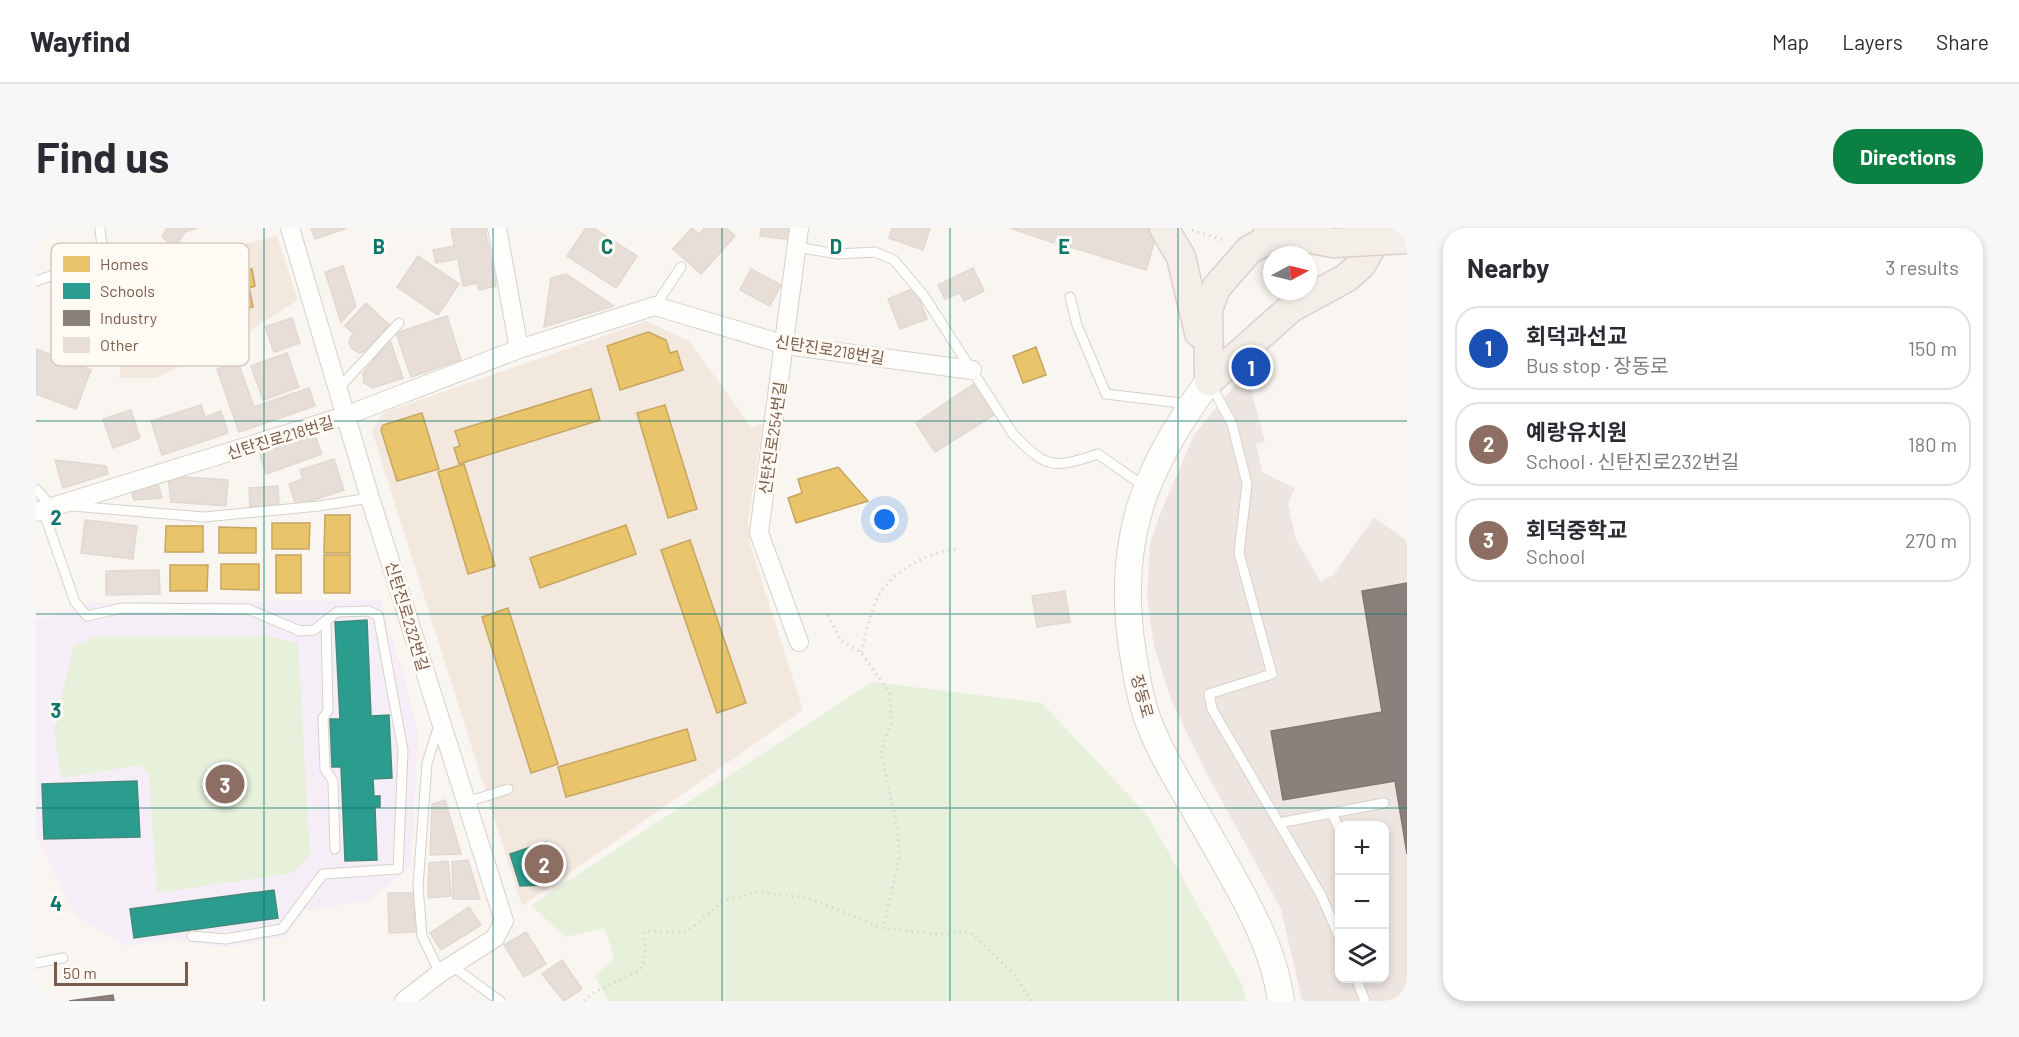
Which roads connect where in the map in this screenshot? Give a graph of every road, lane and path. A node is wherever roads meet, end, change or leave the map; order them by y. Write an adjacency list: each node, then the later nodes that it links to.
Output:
1 (100, 228): 12 (lane)
2 (290, 228): 25 (street, 신탄진로232번길)
3 (497, 228): 22 (street)
4 (799, 228): 14 (street, 신탄진로254번길)
5 (1164, 228): 24 (main road)
6 (1185, 228): 11 (path)
7 (1257, 228): 8 (main road)
8 (1285, 236): 10 (main road, bridge); 24 (main road)
9 (1372, 237): 13 (lane); 24 (main road)
10 (1407, 239)
11 (1231, 242)
12 (101, 243)
13 (1407, 244)
14 (796, 247): 21 (street, 신탄진로254번길); 23 (lane)
15 (681, 267): 19 (lane)
16 (51, 276): 17 (lane)
17 (36, 281)
18 (1070, 297): 26 (lane)
19 (655, 306): 21 (street, 신탄진로218번길); 22 (street, 신탄진로218번길)
20 (399, 322): 25 (lane)
21 (786, 345): 23 (street, 신탄진로218번길); 35 (street, 신탄진로254번길)
22 (519, 349): 27 (street, 신탄진로218번길)
23 (972, 370): 28 (lane)
24 (1209, 381): 26 (street, 장동로); 43 (lane)
25 (338, 389): 27 (street, 신탄진로232번길)
26 (1191, 404): 28 (street, 장동로)
27 (345, 416): 30 (street, 신탄진로232번길); 31 (street, 신탄진로218번길)
28 (1145, 487): 56 (street, 장동로)
29 (36, 489): 31 (lane)
30 (370, 498): 31 (lane); 37 (street, 신탄진로232번길)
31 (48, 509): 34 (lane)
32 (957, 549): 36 (path)
33 (828, 615): 36 (path)
34 (326, 623): 44 (lane); 47 (lane)
35 (799, 642)
36 (861, 652): 45 (path)
37 (441, 720): 39 (street, 신탄진로232번길); 50 (lane)
38 (508, 789): 39 (lane)
39 (467, 802): 50 (street, 신탄진로232번길)
40 (1384, 802): 41 (lane)
41 (1332, 813): 42 (lane); 43 (lane)
42 (1336, 821)
43 (1279, 823): 46 (lane)
44 (335, 849)
45 (883, 928): 54 (path); 55 (path)
46 (1336, 929)
47 (192, 936)
48 (63, 958): 49 (lane)
49 (36, 963)
50 (446, 970): 52 (street, 신탄진로232번길); 53 (lane)
51 (1358, 983): 57 (lane)
52 (404, 1001)
53 (500, 1001)
54 (584, 1001)
55 (1031, 1001)
56 (1281, 1001)
57 (1365, 1001)

